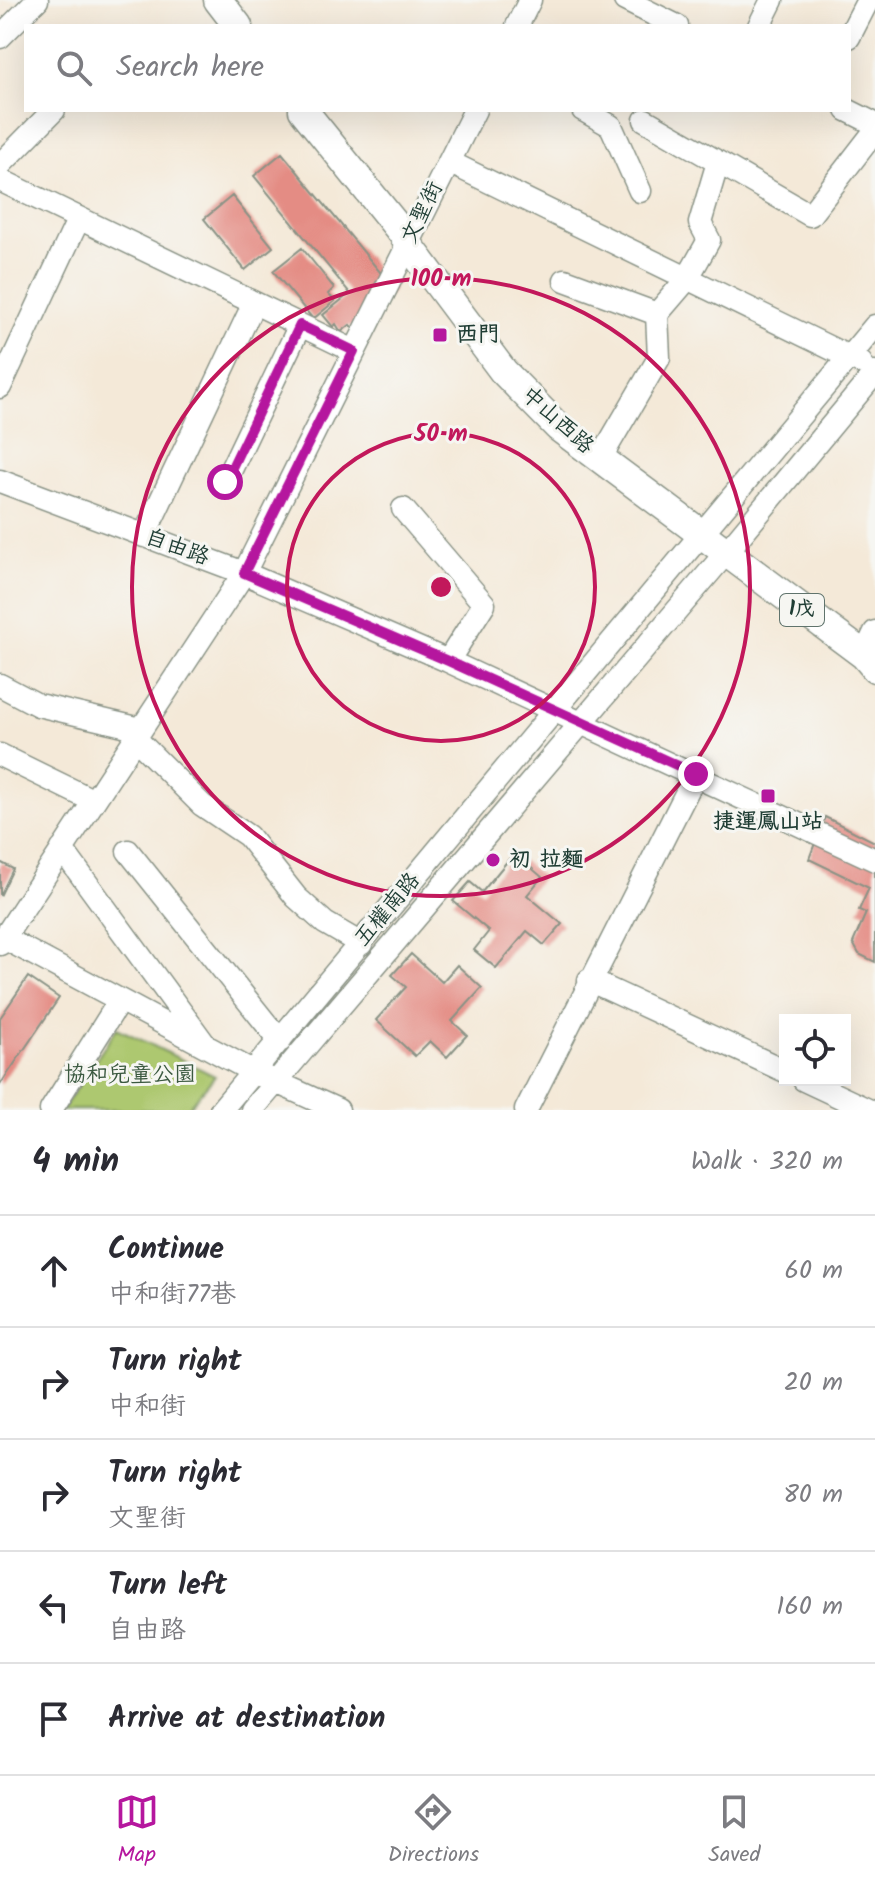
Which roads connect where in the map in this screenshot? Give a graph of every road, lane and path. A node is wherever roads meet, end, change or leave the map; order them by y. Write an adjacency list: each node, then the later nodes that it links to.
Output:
1 (37, 0): 12 (street)
2 (218, 0): 7 (main road)
3 (530, 0): 8 (street)
4 (625, 0): 9 (street)
5 (772, 0): 10 (street)
6 (868, 0): 11 (street)
7 (236, 24)
8 (518, 24)
9 (673, 24)
10 (760, 24)
11 (851, 33)
12 (0, 37)
13 (52, 112): 23 (street)
14 (305, 112): 27 (main road, 中山西路 / 1戊)
15 (474, 112): 21 (street, 文聖街)
16 (586, 112): 25 (street)
17 (851, 112): 19 (street)
18 (645, 120): 22 (street)
19 (875, 124)
20 (875, 131): 22 (street)
21 (449, 162): 27 (street, 文聖街); 28 (street)
22 (718, 162): 28 (street)
23 (0, 165)
24 (0, 180): 26 (street)
25 (640, 191)
26 (79, 218): 30 (street); 37 (street)
27 (408, 244): 34 (street, 文聖街); 38 (main road, 中山西路 / 1戊)
28 (687, 279): 31 (street); 35 (street)
29 (565, 280): 31 (street)
30 (254, 303): 32 (street); 43 (street)
31 (657, 314): 38 (street)
32 (300, 325): 34 (street); 40 (street)
33 (875, 326): 35 (street, 五權南路)
34 (354, 351): 45 (street, 文聖街)
35 (848, 357): 36 (street); 42 (street, 五權南路)
36 (875, 372): 44 (street, 五權南路)
37 (0, 387)
38 (600, 459): 42 (main road, 中山西路 / 1戊)
39 (0, 481): 43 (street, 自由路)
40 (225, 482)
41 (403, 509): 47 (street)
42 (701, 535): 44 (main road, 中山西路 / 1戊); 49 (street, 五權南路)
43 (144, 536): 45 (street, 自由路)
44 (725, 554): 46 (main road, 中山西路 / 1戊); 50 (street, 五權南路)
45 (244, 573): 47 (street, 自由路); 51 (street, 文聖街)
46 (871, 652)
47 (448, 661): 49 (street, 自由路)
48 (0, 685): 51 (street)
49 (554, 710): 50 (street, 自由路); 59 (street, 五權南路)
50 (583, 722): 53 (street, 自由路); 66 (street, 五權南路)
51 (138, 734): 54 (street, 文聖街); 59 (street)
52 (0, 755): 54 (street)
53 (696, 774): 57 (street, 自由路); 60 (street)
54 (94, 801): 55 (street, 文聖街)
55 (62, 849): 58 (street, 文聖街); 63 (street)
56 (128, 851): 62 (street)
57 (875, 860)
58 (2, 941): 61 (street)
59 (361, 944): 62 (street, 五權南路)
60 (589, 980): 64 (street); 72 (street)
61 (120, 1000): 63 (street); 68 (street)
62 (280, 1041): 65 (street, 五權南路)
63 (206, 1046): 65 (street)
64 (779, 1068)
65 (254, 1072): 66 (street); 69 (street, 五權南路)
66 (277, 1081): 70 (street, 五權南路); 71 (street)
67 (817, 1086): 73 (street)
68 (51, 1110)
69 (221, 1110)
70 (252, 1110)
71 (338, 1110)
72 (526, 1110)
73 (868, 1110)

